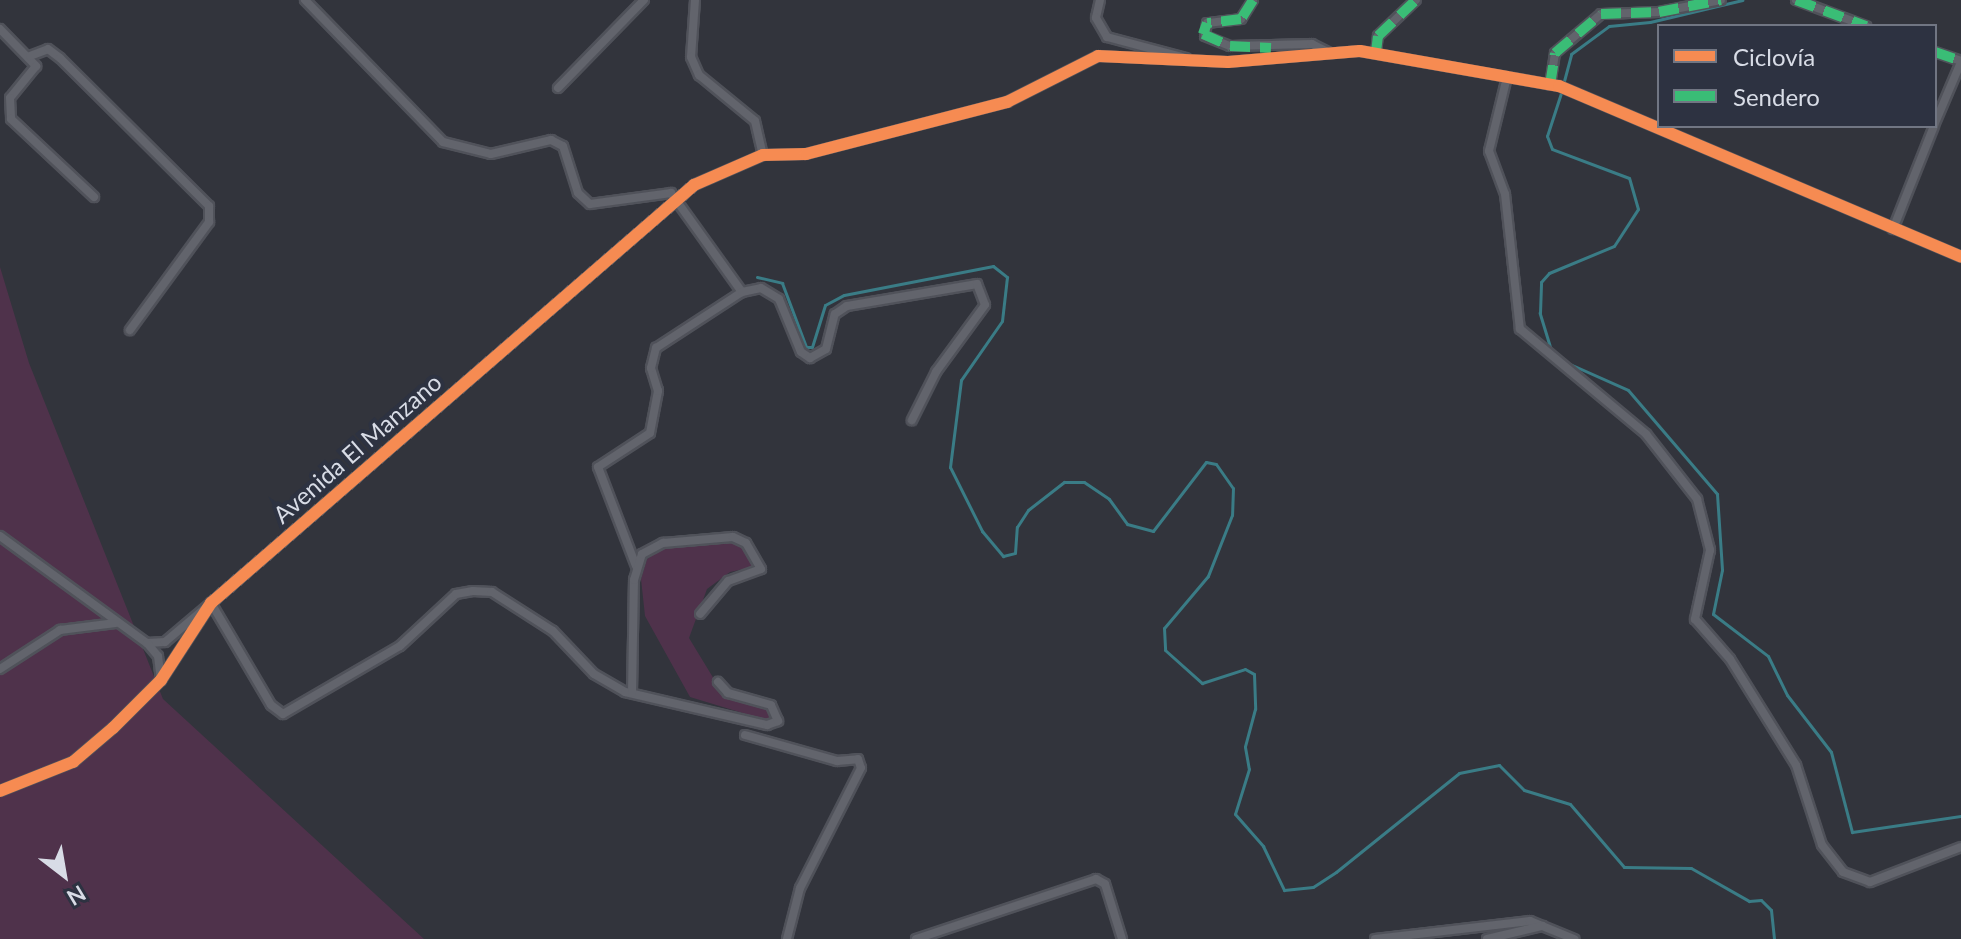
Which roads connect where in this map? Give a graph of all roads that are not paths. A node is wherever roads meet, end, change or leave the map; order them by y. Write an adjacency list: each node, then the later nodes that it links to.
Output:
1 (305, 0): 24 (street)
2 (644, 0): 19 (street)
3 (695, 0): 22 (street)
4 (1100, 0): 15 (street)
5 (1253, 0): 11 (street)
6 (1416, 0): 12 (street)
7 (1721, 0): 18 (street)
8 (1796, 0): 9 (street)
9 (1861, 24)
10 (0, 29): 14 (street)
11 (1328, 52): 12 (street); 15 (street)
12 (1376, 52): 17 (street)
13 (1937, 53): 16 (street)
14 (30, 56): 23 (street); 28 (street)
15 (1193, 61): 22 (street, Avenida El Manzano)
16 (1961, 62): 20 (street)
17 (1507, 77): 18 (street); 44 (street)
18 (1550, 85): 25 (street)
19 (558, 88)
20 (1937, 117)
21 (1932, 128): 25 (street)
22 (763, 155): 24 (street, Avenida El Manzano)
23 (94, 197)
24 (677, 198): 27 (street); 32 (street, Avenida El Manzano)
25 (1893, 229): 26 (street)
26 (1961, 257)
27 (742, 292): 29 (street); 31 (street)
28 (130, 330)
29 (912, 420)
30 (0, 536): 33 (street)
31 (636, 566): 34 (street); 41 (street)
32 (211, 603): 37 (street); 39 (street, Avenida El Manzano); 41 (street)
33 (95, 607): 35 (street); 36 (street)
34 (700, 614)
35 (93, 623): 36 (street); 38 (street)
36 (117, 623): 37 (street)
37 (147, 643): 39 (street)
38 (0, 669)
39 (161, 680): 43 (street, Avenida El Manzano)
40 (718, 682): 41 (street)
41 (632, 693)
42 (745, 735): 46 (street)
43 (0, 791)
44 (1961, 847)
45 (1547, 925): 49 (street); 50 (street); 51 (street)
46 (787, 939)
47 (916, 939): 48 (street)
48 (1122, 939)
49 (1375, 939)
50 (1487, 939)
51 (1574, 939)

